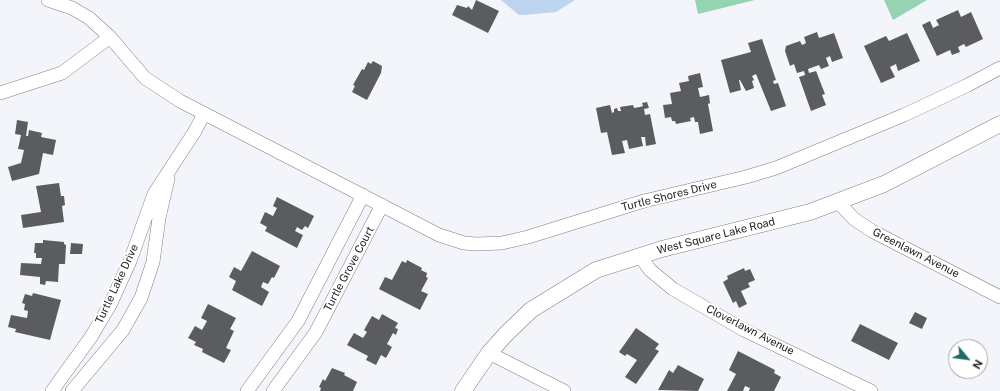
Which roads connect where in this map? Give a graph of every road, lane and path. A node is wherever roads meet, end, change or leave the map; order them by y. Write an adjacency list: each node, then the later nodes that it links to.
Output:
1 (48, 0): 2 (street)
2 (110, 37): 4 (street); 5 (street)
3 (1000, 68): 10 (street, Turtle Shores Drive)
4 (0, 94)
5 (204, 114): 7 (street, Turtle Lake Drive); 8 (street, Turtle Shores Drive)
6 (997, 130): 9 (street, West Square Lake Road)
7 (170, 171): 16 (street, Turtle Lake Drive); 17 (street, Turtle Lake Drive)
8 (363, 196): 10 (street, Turtle Shores Drive); 13 (street, Turtle Grove Court)
9 (838, 202): 11 (street, West Square Lake Road); 12 (street, Greenlawn Avenue)
10 (382, 205): 14 (street, Turtle Grove Court)
11 (640, 256): 15 (street, West Square Lake Road); 22 (street, Cloverlawn Avenue)
12 (1000, 297)
13 (298, 321): 14 (street); 18 (street, Turtle Grove Court)
14 (316, 332): 19 (street, Turtle Grove Court)
15 (489, 353): 20 (street, West Square Lake Road); 21 (street)
16 (52, 391)
17 (72, 391)
18 (246, 391)
19 (273, 391)
20 (463, 391)
21 (564, 391)
22 (871, 391)

